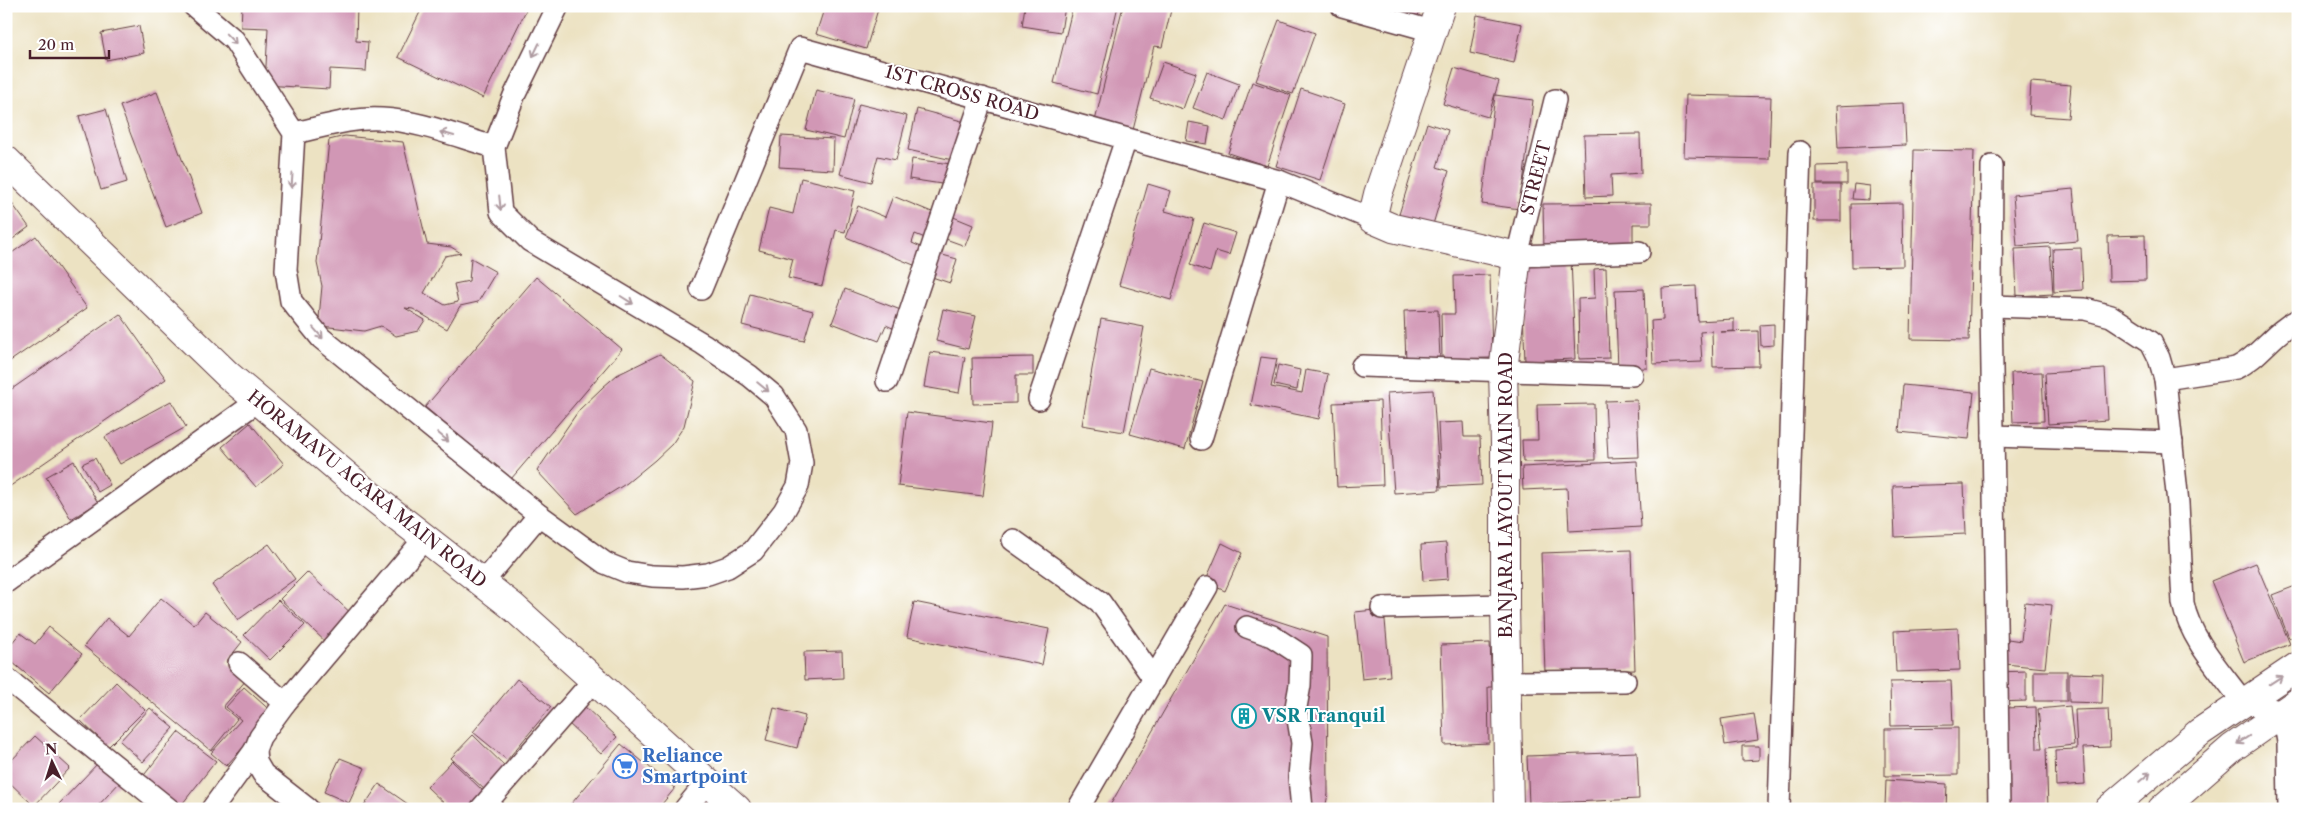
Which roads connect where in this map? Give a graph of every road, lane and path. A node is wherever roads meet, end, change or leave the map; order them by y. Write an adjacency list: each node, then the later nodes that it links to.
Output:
1 (194, 6): 7 (street, one-way to 7)
2 (558, 6): 9 (street, one-way to 9)
3 (1342, 6): 4 (street)
4 (1437, 19): 14 (street)
5 (982, 98): 8 (street, 1ST CROSS ROAD); 17 (street, 1ST CROSS ROAD); 24 (street)
6 (1555, 100): 16 (street, STREET)
7 (294, 133): 9 (street, one-way to 7); 30 (street, one-way to 30)
8 (1126, 139): 13 (street, 1ST CROSS ROAD); 25 (street)
9 (494, 147): 30 (street, one-way to 30)
10 (1800, 152): 60 (street)
11 (6, 160): 26 (street, HORAMAVU AGARA MAIN ROAD)
12 (1992, 166): 18 (street)
13 (1279, 181): 14 (street, 1ST CROSS ROAD); 28 (street)
14 (1372, 219): 16 (street)
15 (1639, 252): 16 (street)
16 (1517, 256): 21 (street, BANJARA LAYOUT MAIN ROAD)
17 (701, 289)
18 (1991, 306): 23 (street); 27 (street)
19 (2298, 320): 23 (street)
20 (1362, 366): 21 (street)
21 (1502, 371): 22 (street); 36 (street, BANJARA LAYOUT MAIN ROAD)
22 (1632, 375)
23 (2165, 379): 29 (street)
24 (886, 381)
25 (1039, 399)
26 (258, 401): 31 (street, HORAMAVU AGARA MAIN ROAD); 33 (street)
27 (1993, 436): 29 (street); 61 (street)
28 (1201, 439)
29 (2172, 442): 46 (street)
30 (539, 515): 34 (street)
31 (425, 538): 34 (street, HORAMAVU AGARA MAIN ROAD); 47 (street)
32 (1013, 540): 42 (street)
33 (6, 582)
34 (482, 582): 43 (street, HORAMAVU AGARA MAIN ROAD)
35 (1207, 587): 42 (street)
36 (1505, 605): 37 (street); 45 (street, BANJARA LAYOUT MAIN ROAD)
37 (1382, 608)
38 (1247, 628): 58 (street)
39 (239, 663): 47 (street)
40 (2298, 666): 46 (street, one-way to 40)
41 (6, 678): 51 (street)
42 (1154, 680): 57 (street)
43 (593, 681): 50 (street, HORAMAVU AGARA MAIN ROAD); 54 (street)
44 (1625, 681): 45 (street)
45 (1506, 682): 59 (street, BANJARA LAYOUT MAIN ROAD)
46 (2243, 702): 48 (street); 62 (street, one-way to 46)
47 (285, 703): 49 (street)
48 (2290, 707): 63 (street, one-way to 63); 64 (street)
49 (255, 750): 52 (street); 53 (street)
50 (707, 782): 55 (street); 56 (street, HORAMAVU AGARA MAIN ROAD)
51 (169, 809)
52 (212, 809)
53 (308, 809)
54 (481, 809)
55 (685, 809)
56 (737, 809)
57 (1078, 809)
58 (1302, 809)
59 (1508, 809)
60 (1779, 809)
61 (1999, 809)
62 (2108, 809)
63 (2162, 809)
64 (2289, 809)

